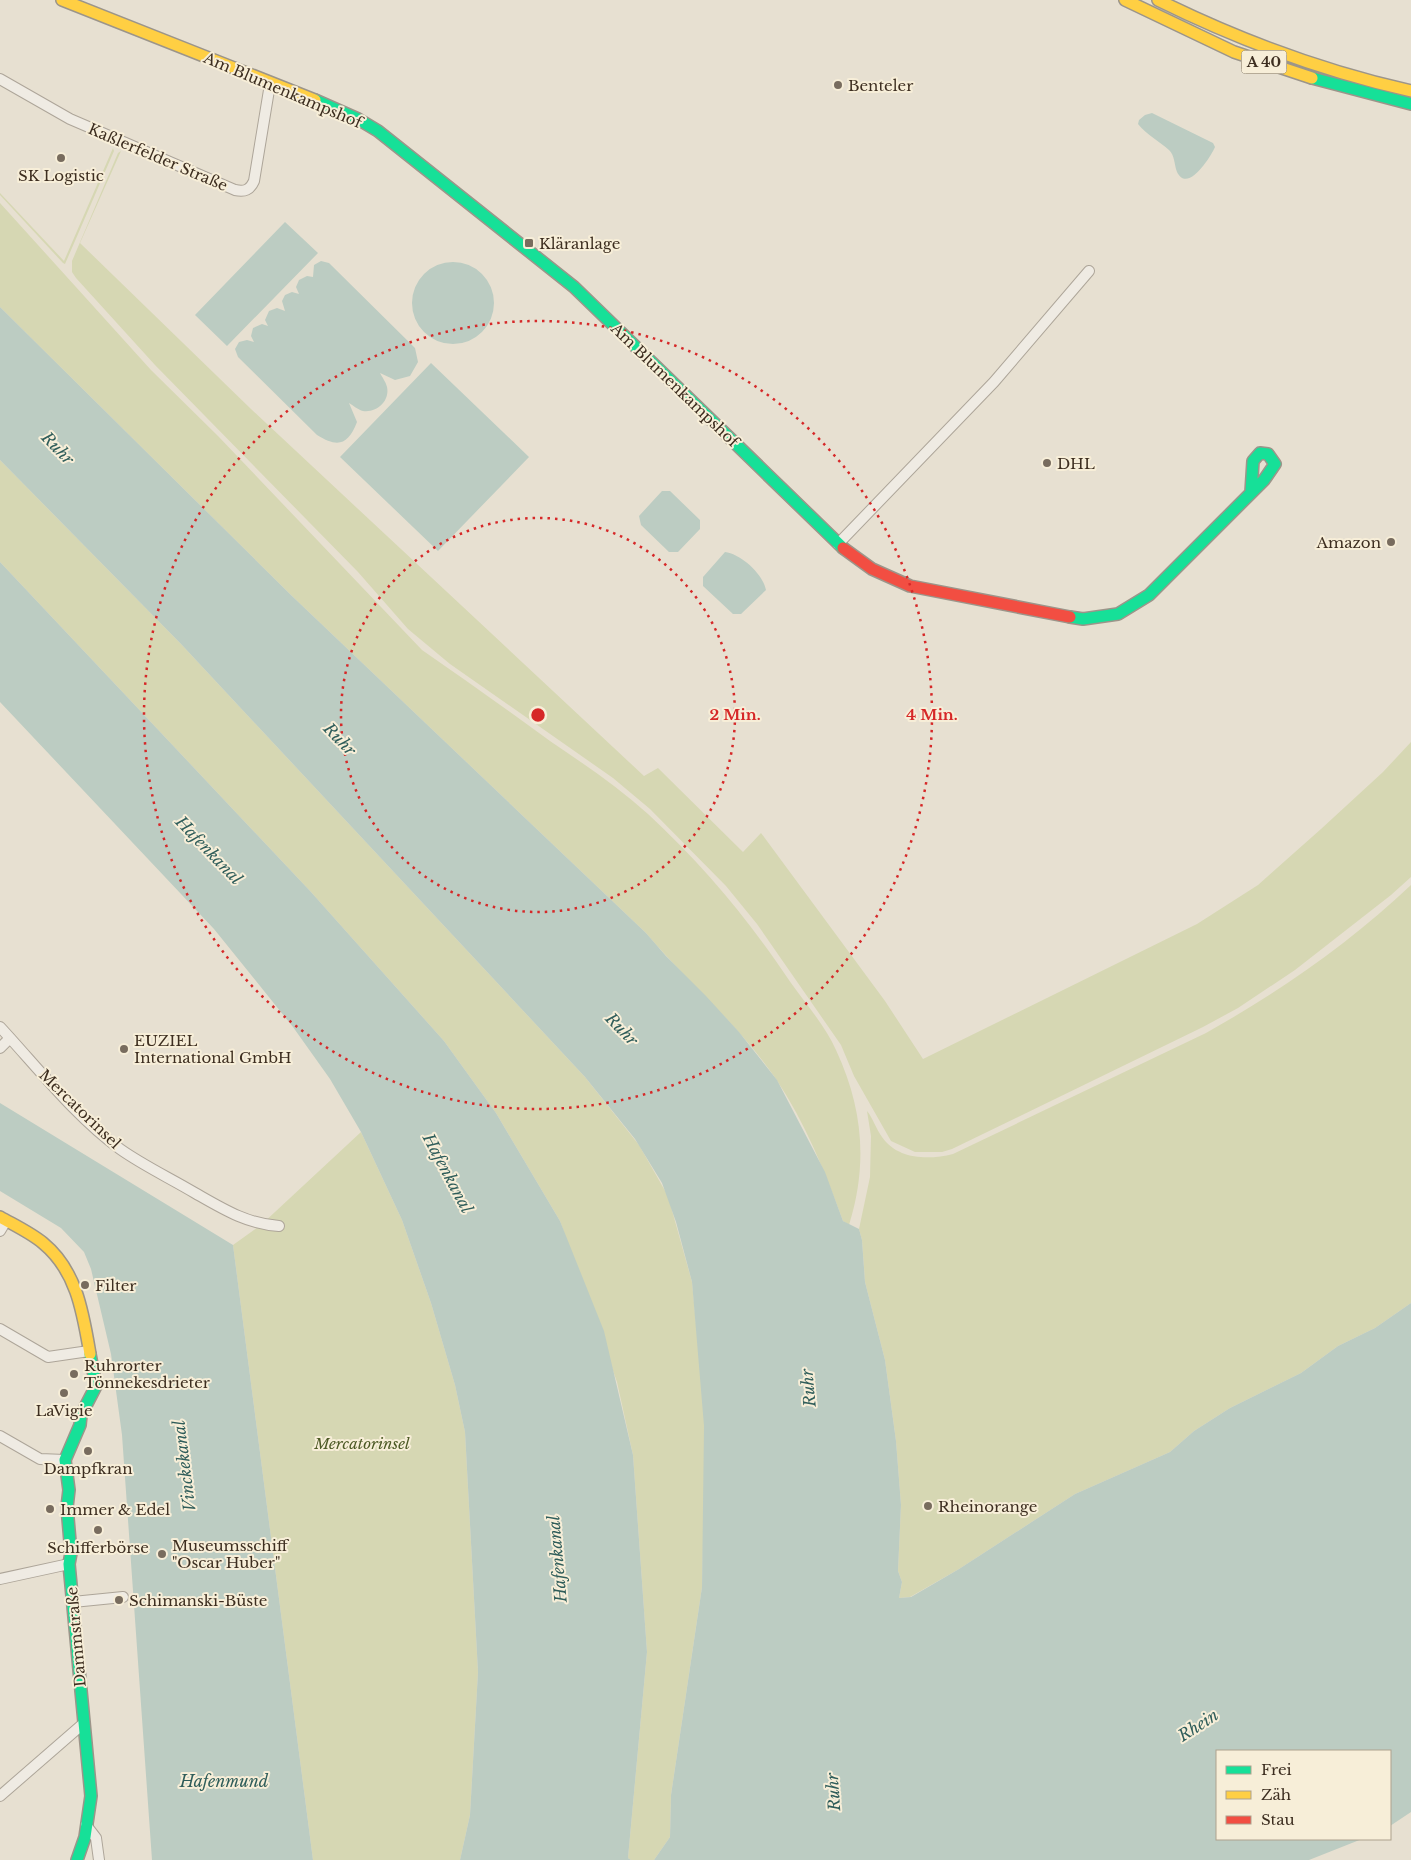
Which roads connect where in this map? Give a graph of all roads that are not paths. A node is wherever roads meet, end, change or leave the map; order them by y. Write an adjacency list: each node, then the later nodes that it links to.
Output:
1 (62, 0): 5 (main road, Am Blumenkampshof)
2 (1125, 0): 7 (main road, A 40)
3 (1158, 0): 6 (main road, A 40)
4 (0, 79): 5 (street, Kaßlerfelder Straße)
5 (270, 84): 10 (main road, Am Blumenkampshof)
6 (1411, 91)
7 (1411, 104)
8 (1088, 271): 10 (street)
9 (1251, 492): 9 (main road, Am Blumenkampshof); 10 (main road, Am Blumenkampshof)
10 (838, 544)
11 (0, 1028): 12 (street, Mercatorinsel)
12 (10, 1038): 13 (street); 15 (street, Mercatorinsel)
13 (0, 1048)
14 (2, 1223): 17 (main road)
15 (279, 1226)
16 (0, 1329): 17 (street)
17 (89, 1351): 19 (main road)
18 (0, 1436): 19 (street)
19 (67, 1455): 20 (main road, Dammstraße)
20 (69, 1564): 21 (street); 23 (main road, Dammstraße)
21 (0, 1579)
22 (123, 1597): 23 (street)
23 (73, 1602): 24 (main road, Dammstraße)
24 (84, 1723): 25 (street); 26 (main road, Dammstraße)
25 (0, 1796)
26 (86, 1825): 27 (main road, Dammstraße); 28 (street)
27 (77, 1860)
28 (99, 1860)

